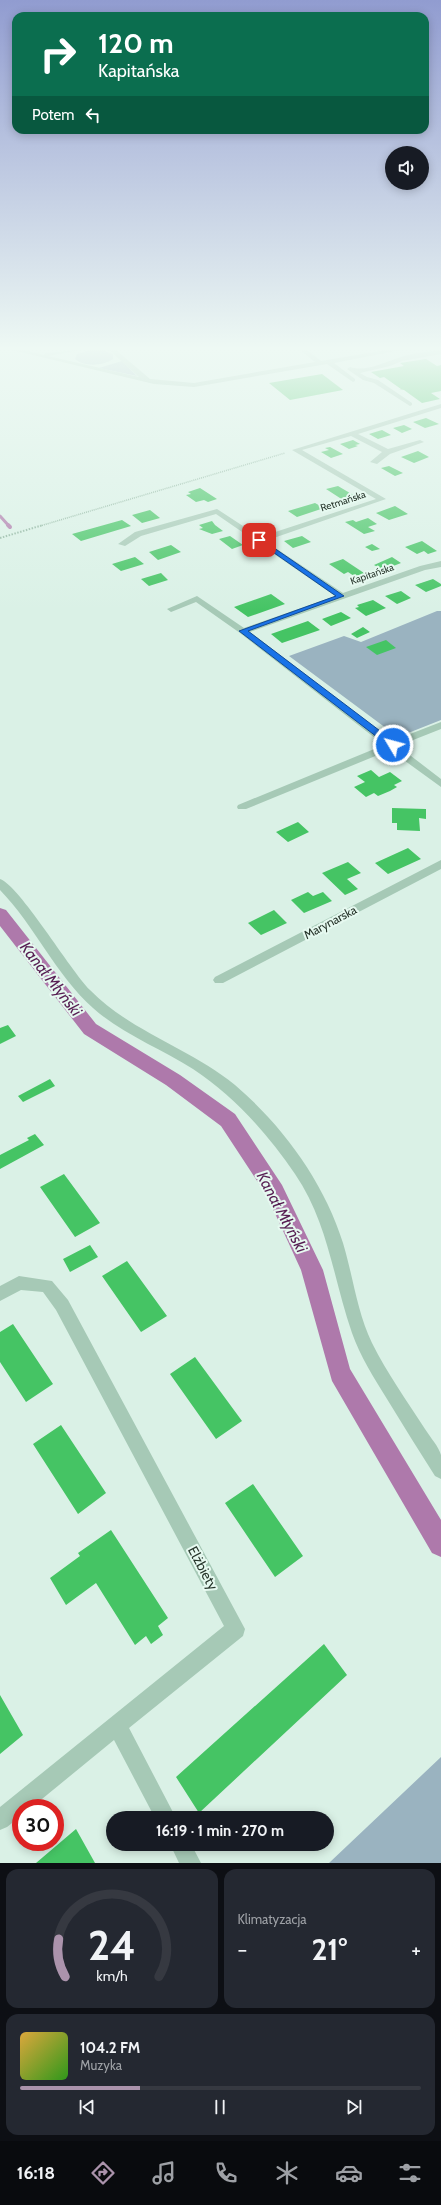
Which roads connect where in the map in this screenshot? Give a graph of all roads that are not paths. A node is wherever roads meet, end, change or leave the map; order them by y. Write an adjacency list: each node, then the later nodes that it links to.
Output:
1 (341, 437): 6 (street, Retmańska)
2 (357, 437): 4 (street)
3 (420, 442): 4 (street)
4 (387, 452): 5 (street)
5 (374, 462)
6 (259, 540): 7 (street); 9 (street)
7 (122, 544)
8 (441, 564): 9 (street, Kapitańska)
9 (341, 596): 11 (street, Kapitańska)
10 (171, 609): 11 (street)
11 (243, 631): 13 (street)
12 (441, 725): 13 (street)
13 (393, 745): 14 (street); 15 (street)
14 (441, 784)
15 (242, 807)
16 (441, 864): 18 (street, Marynarska)
17 (0, 883): 20 (street)
18 (218, 980)
19 (0, 1294): 21 (street, Elżbiety)
20 (441, 1470)
21 (117, 1725): 22 (street); 23 (street, Elżbiety)
22 (162, 1811)
23 (0, 1820)
24 (184, 1851): 25 (street)
25 (190, 1863)

